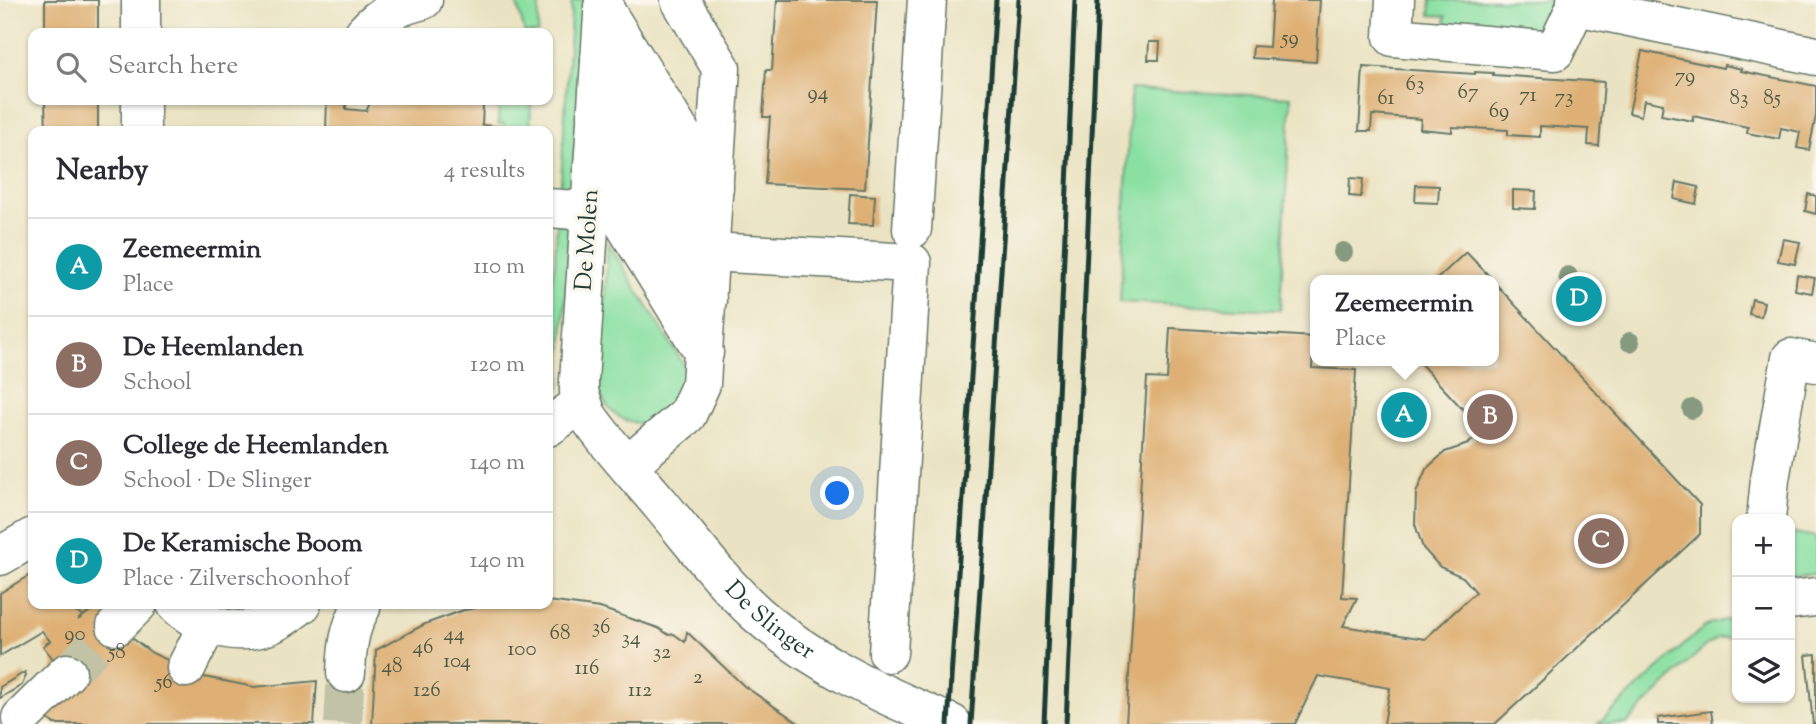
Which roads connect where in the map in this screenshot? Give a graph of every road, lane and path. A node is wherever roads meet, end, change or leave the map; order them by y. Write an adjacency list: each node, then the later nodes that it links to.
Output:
1 (141, 0): 8 (street)
2 (423, 0): 9 (street)
3 (680, 0): 16 (street)
4 (927, 0): 19 (street)
5 (1395, 0): 7 (street)
6 (604, 3): 11 (street, De Molen); 16 (street)
7 (1576, 3): 10 (street)
8 (141, 28)
9 (368, 28)
10 (1816, 56)
11 (600, 60): 13 (street, De Molen); 20 (street)
12 (141, 105): 14 (street)
13 (596, 114): 15 (street, De Molen); 21 (street)
14 (141, 126)
15 (592, 172): 18 (street, De Molen); 22 (street)
16 (714, 187): 20 (street)
17 (553, 208): 18 (street)
18 (590, 211): 24 (street, De Molen)
19 (912, 229)
20 (710, 247): 21 (street); 36 (street)
21 (707, 300): 22 (street)
22 (704, 354): 26 (street)
23 (1816, 363): 27 (street)
24 (582, 403): 25 (street); 26 (street, De Molen)
25 (553, 423)
26 (628, 465): 41 (street, De Slinger)
27 (1766, 514)
28 (28, 540): 29 (street)
29 (0, 556)
30 (1816, 597): 31 (street)
31 (1795, 599)
32 (183, 609): 35 (street)
33 (295, 609): 35 (street)
34 (359, 609): 39 (street)
35 (208, 624): 37 (street)
36 (888, 653)
37 (186, 668)
38 (67, 673): 40 (street)
39 (346, 673)
40 (21, 718)
41 (952, 724)

